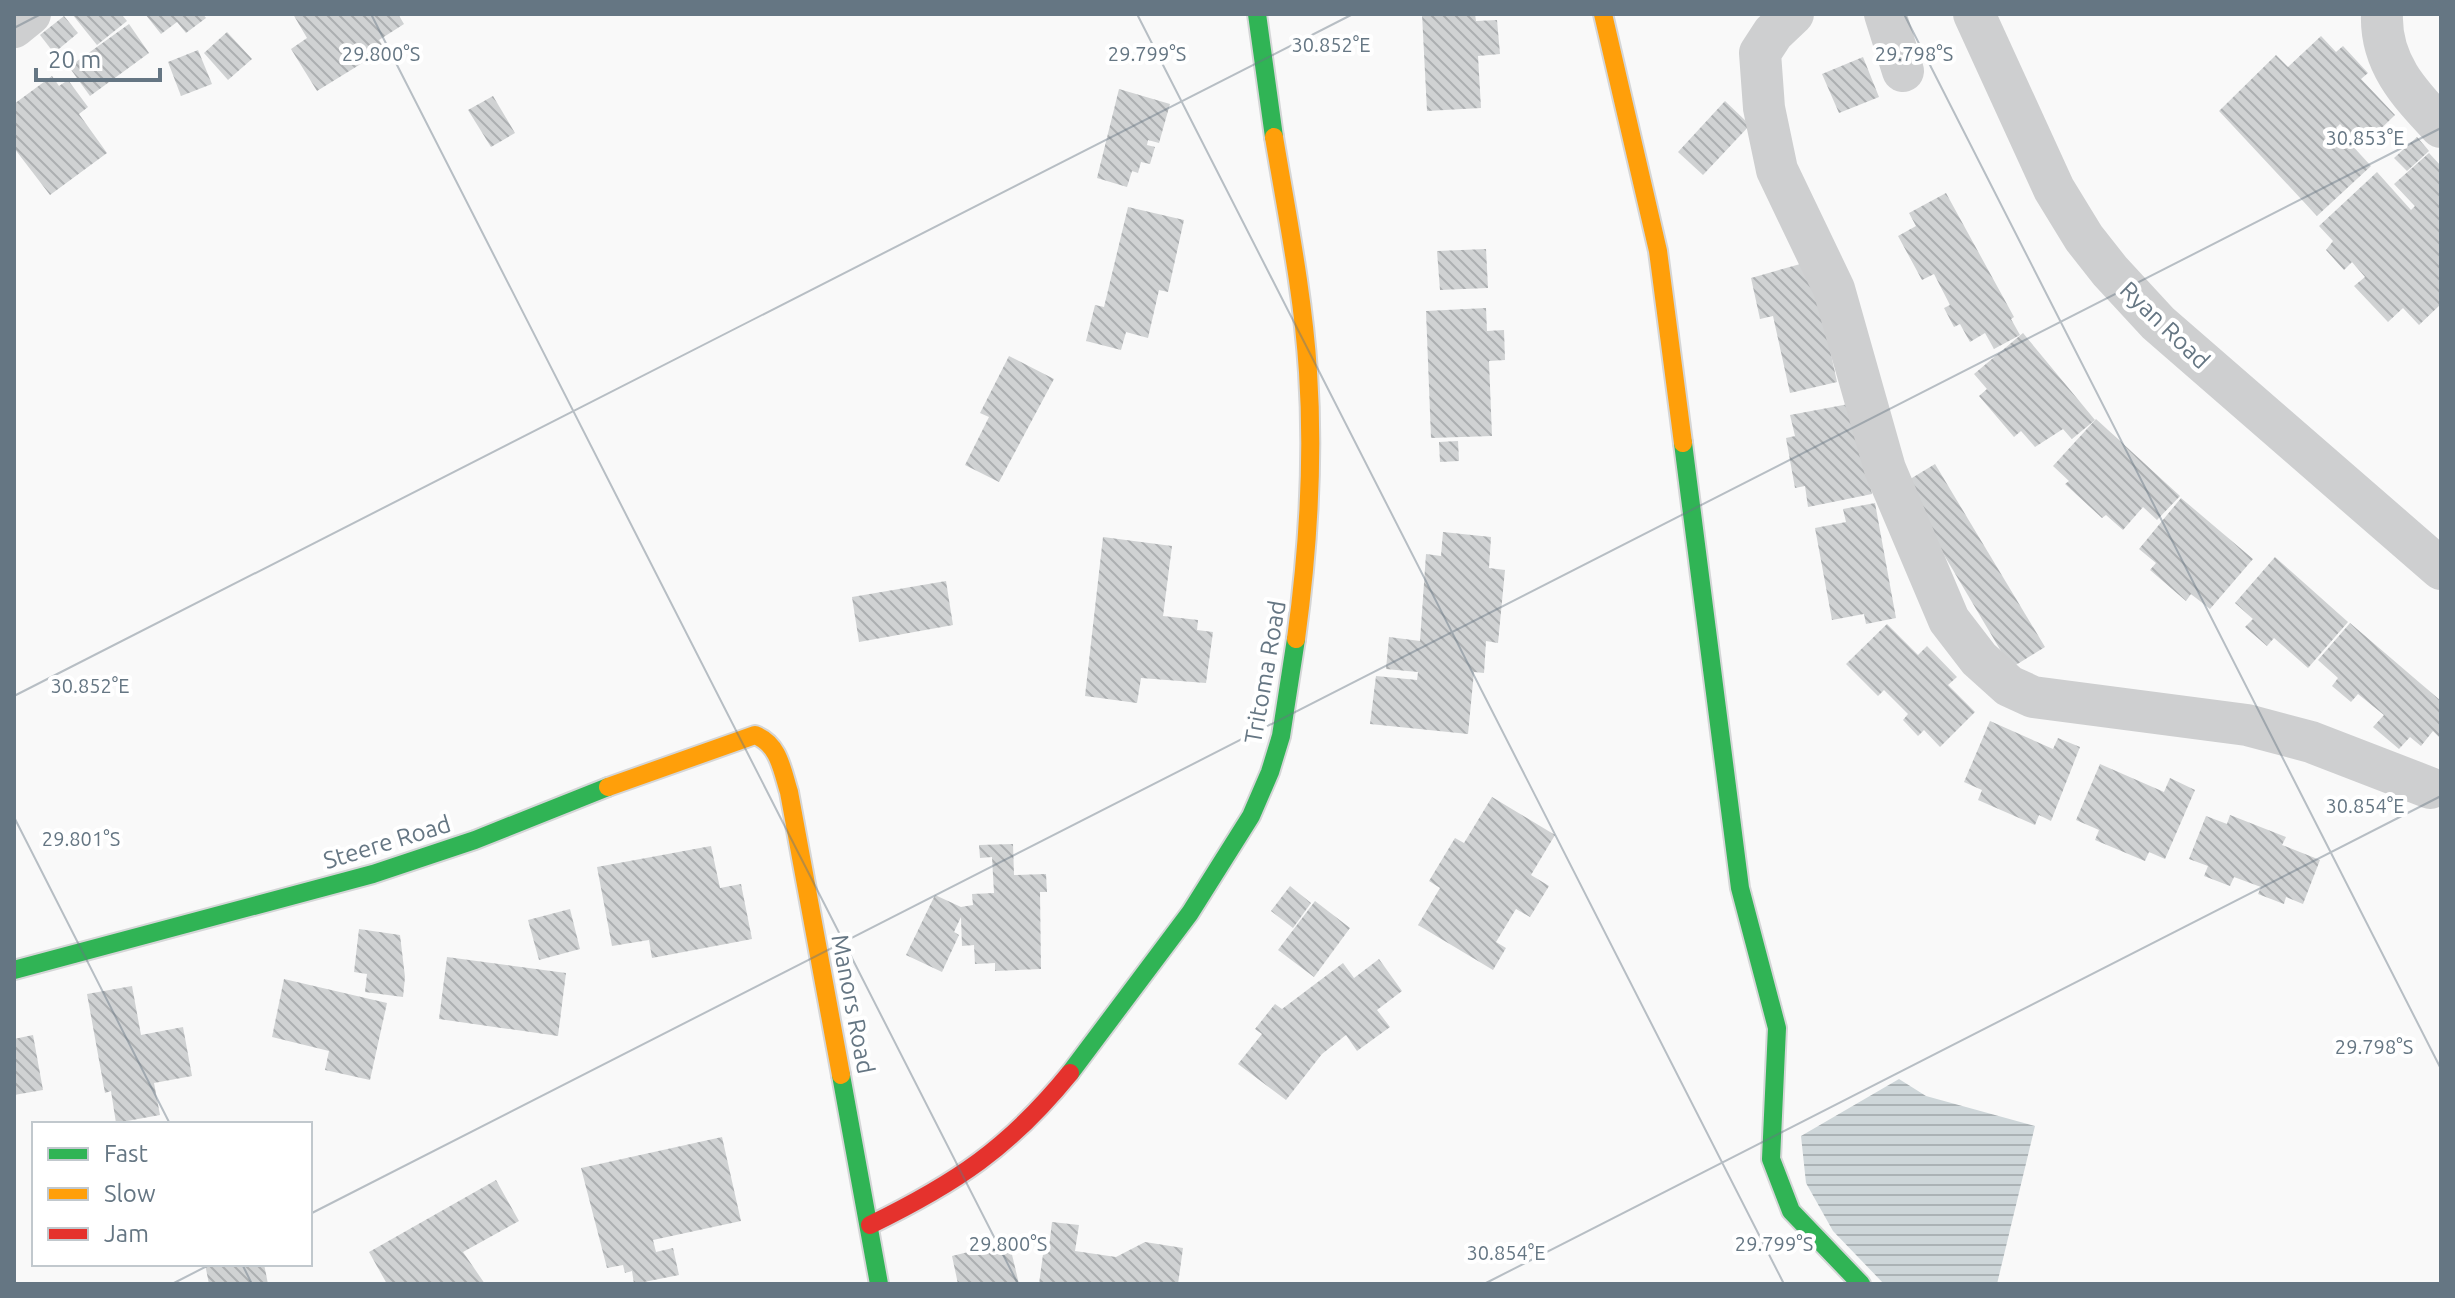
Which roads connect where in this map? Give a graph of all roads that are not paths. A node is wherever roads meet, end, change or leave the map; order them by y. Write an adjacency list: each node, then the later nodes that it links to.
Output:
1 (30, 14): 8 (street)
2 (1257, 14): 15 (street, Tritoma Road)
3 (1603, 14): 17 (street)
4 (1793, 14): 13 (street)
5 (1885, 14): 9 (street)
6 (1974, 14): 11 (street, Ryan Road)
7 (2382, 14): 10 (street)
8 (14, 27)
9 (1903, 71)
10 (2441, 127)
11 (2441, 569)
12 (766, 739): 14 (street, Steere Road); 15 (street, Manors Road)
13 (2430, 788)
14 (14, 970)
15 (870, 1225): 16 (street, Manors Road)
16 (879, 1284)
17 (1861, 1284)

